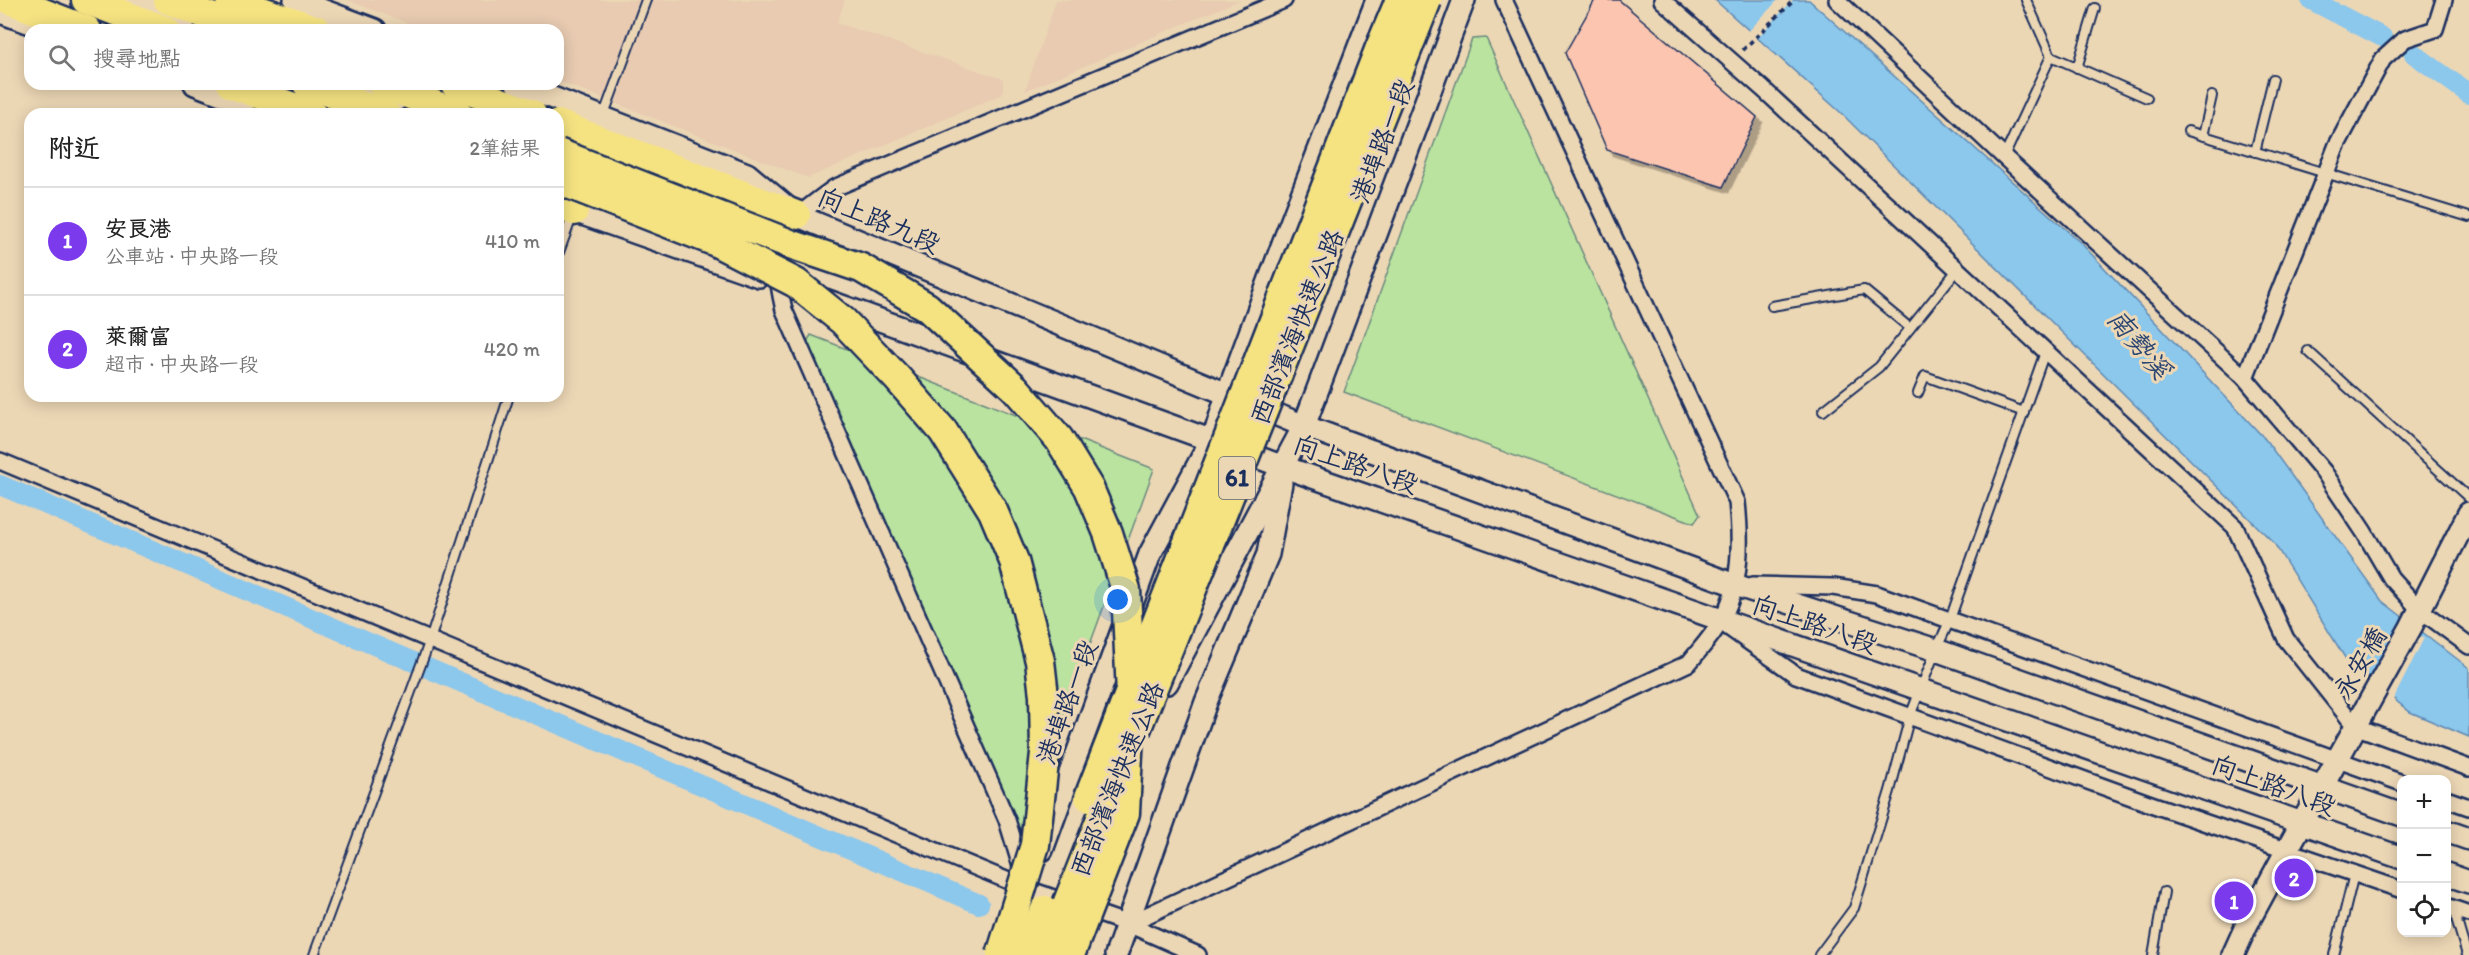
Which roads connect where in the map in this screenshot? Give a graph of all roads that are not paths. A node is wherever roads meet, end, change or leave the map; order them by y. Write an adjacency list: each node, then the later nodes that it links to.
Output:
1 (10, 0): 21 (highway)
2 (86, 0): 22 (highway)
3 (131, 0): 23 (main road)
4 (168, 0): 24 (highway)
5 (230, 0): 25 (highway)
6 (295, 0): 26 (main road)
7 (646, 0): 54 (lane)
8 (1284, 0): 56 (street)
9 (1377, 0): 67 (main road, 港埠路一段)
10 (1400, 0): 113 (highway, 西部濱海快速公路 / 61, bridge)
11 (1427, 0): 114 (highway, 西部濱海快速公路 / 61, bridge)
12 (1464, 0): 71 (main road, 港埠路一段)
13 (1504, 0): 77 (street)
14 (1662, 0): 59 (street)
15 (1837, 0): 52 (street)
16 (2026, 0): 27 (lane)
17 (2444, 0): 55 (street)
18 (2095, 8): 28 (lane)
19 (0, 12): 20 (main road)
20 (33, 24)
21 (72, 24)
22 (149, 24)
23 (195, 24)
24 (229, 24)
25 (300, 24)
26 (359, 24)
27 (2051, 56): 28 (lane); 52 (lane)
28 (2077, 68): 38 (lane)
29 (2273, 79): 50 (lane)
30 (211, 90): 39 (main road)
31 (247, 90): 40 (highway)
32 (323, 90): 41 (highway)
33 (370, 90): 42 (main road)
34 (397, 90): 43 (highway)
35 (470, 90): 44 (highway)
36 (523, 90): 45 (main road)
37 (2212, 96): 48 (lane)
38 (2147, 98)
39 (258, 108)
40 (296, 108)
41 (370, 108)
42 (417, 108)
43 (444, 108)
44 (516, 108)
45 (536, 108)
46 (2188, 131): 48 (lane)
47 (564, 135): 54 (highway)
48 (2203, 136): 50 (lane)
49 (564, 144): 54 (main road)
50 (2255, 152): 55 (lane)
51 (564, 155): 116 (highway, bridge)
52 (2004, 157): 65 (street)
53 (564, 165): 54 (main road)
54 (582, 168): 56 (highway); 56 (main road); 58 (lane); 60 (main road); 112 (highway, bridge)
55 (2327, 175): 57 (lane); 65 (street)
56 (796, 215): 60 (street); 67 (main road, 向上路九段)
57 (2469, 218)
58 (564, 233)
59 (1957, 270): 62 (lane); 64 (street)
60 (778, 283): 72 (main road); 104 (street)
61 (1772, 306): 62 (lane)
62 (1910, 328): 69 (lane)
63 (2308, 351): 75 (lane)
64 (2045, 352): 70 (lane); 87 (street)
65 (2245, 378): 78 (street)
66 (1918, 393): 70 (lane)
67 (1227, 395): 71 (main road, 向上路八段); 72 (main road, 港埠路一段)
68 (507, 402): 81 (lane)
69 (1823, 411)
70 (2024, 412): 80 (lane)
71 (1304, 426): 74 (main road, 港埠路一段); 77 (main road, 向上路八段)
72 (1211, 441): 74 (main road, 向上路八段); 85 (main road, 港埠路一段); 104 (main road, 港埠路一段)
73 (0, 461): 81 (street)
74 (1284, 467): 79 (main road, 向上路八段); 85 (main road, 港埠路一段); 110 (main road, 港埠路一段)
75 (2469, 498)
76 (2469, 513): 78 (main road, 永安橋)
77 (1735, 585): 79 (street); 80 (street); 83 (main road, 向上路八段)
78 (2415, 618): 82 (street); 87 (main road, 永安橋)
79 (1721, 621): 84 (main road, 向上路八段); 86 (street); 110 (street)
80 (1949, 622): 83 (lane); 88 (street)
81 (430, 640): 104 (street); 111 (lane)
82 (2469, 646)
83 (1936, 650): 84 (lane); 91 (main road, 向上路八段)
84 (1921, 689): 86 (lane); 95 (main road, 向上路八段)
85 (1150, 716): 106 (main road, 港埠路一段)
86 (1910, 716): 98 (street); 119 (lane)
87 (2355, 726): 88 (main road, 永安橋); 89 (street)
88 (2339, 760): 90 (street); 91 (main road, 永安橋)
89 (2469, 768)
90 (2397, 781)
91 (2324, 787): 94 (main road, 向上路八段); 95 (main road, 永安橋)
92 (2451, 801): 93 (street)
93 (2469, 807)
94 (2397, 813)
95 (2303, 825): 98 (main road, 永安橋); 99 (main road, 向上路八段)
96 (2451, 833): 97 (main road)
97 (2469, 839)
98 (2287, 850): 100 (street); 121 (main road, 永安橋)
99 (2397, 856)
100 (2354, 874): 103 (street); 122 (lane)
101 (2451, 876): 102 (main road)
102 (2469, 882)
103 (2397, 888)
104 (1028, 889): 106 (street); 112 (main road, 港埠路一段)
105 (2164, 892): 120 (lane)
106 (1078, 907): 110 (street); 115 (main road, 港埠路一段)
107 (2451, 907): 109 (street)
108 (2451, 910): 123 (lane)
109 (2469, 914)
110 (1128, 924): 117 (main road, 港埠路一段); 118 (street)
111 (314, 955)
112 (1002, 955)
113 (1024, 955)
114 (1047, 955)
115 (1059, 955)
116 (1070, 955)
117 (1116, 955)
118 (1198, 955)
119 (1819, 955)
120 (2153, 955)
121 (2233, 955)
122 (2334, 955)
123 (2467, 955)

